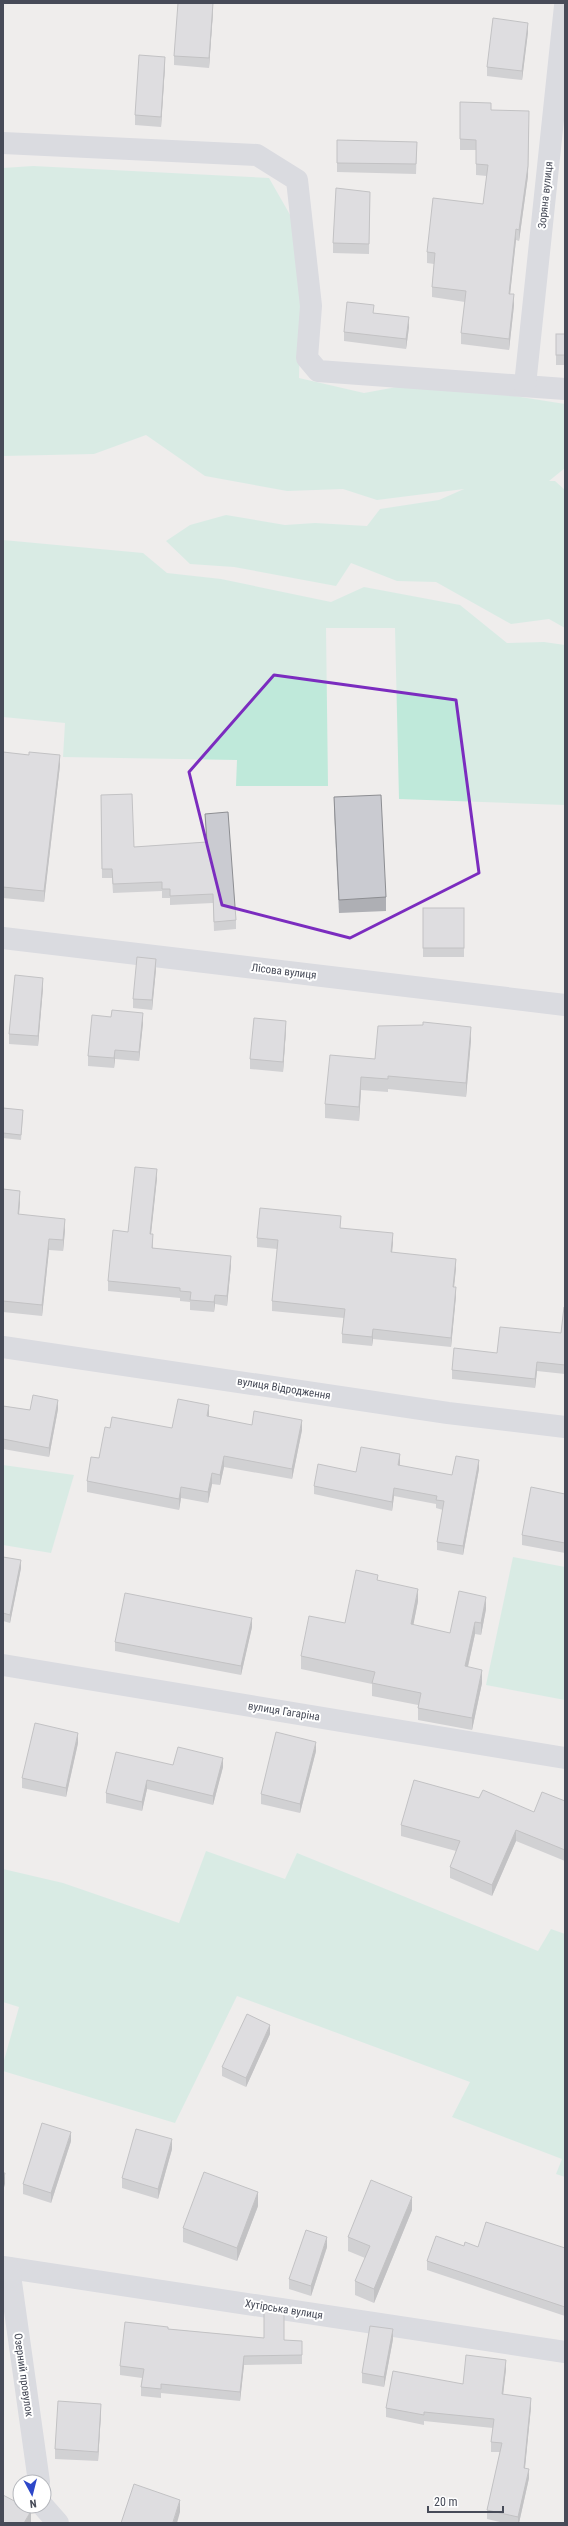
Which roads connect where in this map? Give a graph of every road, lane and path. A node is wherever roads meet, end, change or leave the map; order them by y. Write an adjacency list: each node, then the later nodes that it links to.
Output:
1 (565, 6): 3 (street, Зоряна вулиця)
2 (3, 143): 3 (street)
3 (525, 385): 4 (street)
4 (565, 389)
5 (3, 938): 6 (street, Лісова вулиця)
6 (565, 1005)
7 (3, 1347): 8 (street, вулиця Відродження)
8 (565, 1427)
9 (3, 1665): 10 (street, вулиця Гагаріна)
10 (565, 1758)
11 (6, 2267): 12 (street, Хутірська вулиця); 13 (street, Озерний провулок)
12 (565, 2352)
13 (38, 2474)
14 (50, 2514): 15 (street)
15 (58, 2523)

